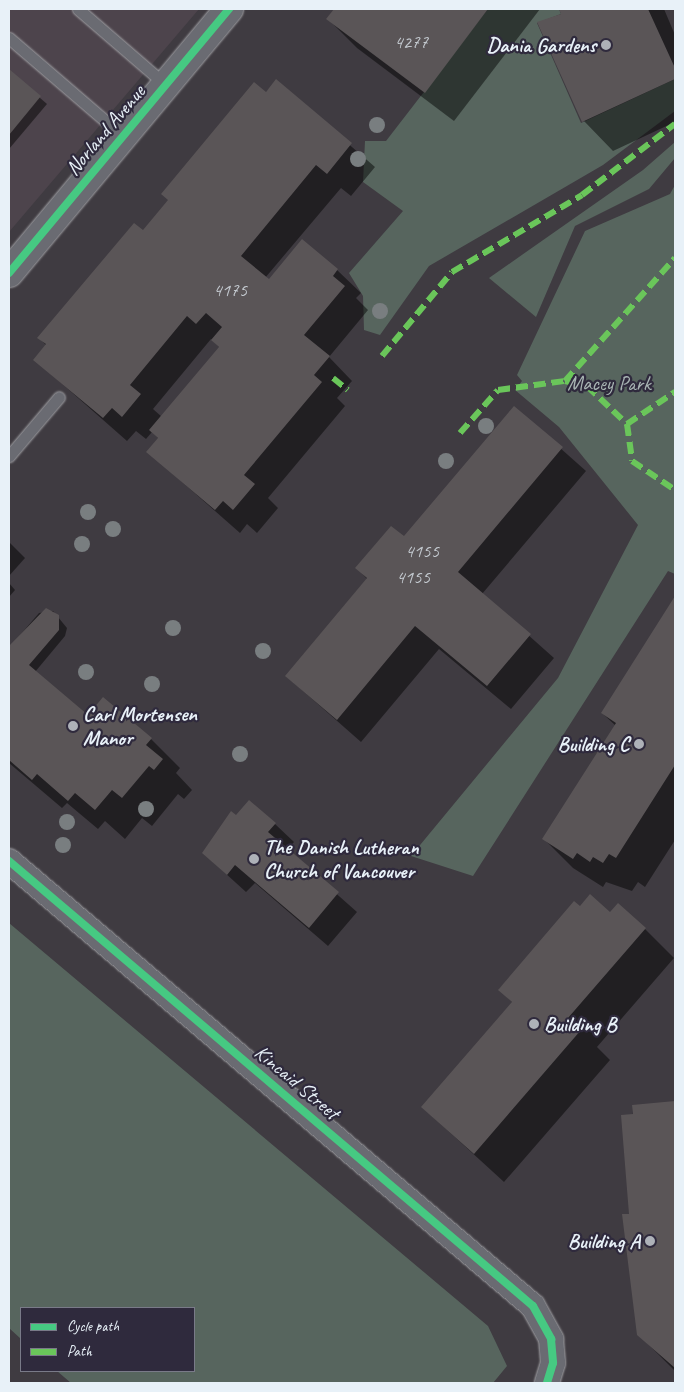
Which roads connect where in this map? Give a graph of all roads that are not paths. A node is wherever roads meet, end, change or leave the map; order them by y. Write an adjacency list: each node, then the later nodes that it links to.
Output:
1 (78, 9): 4 (lane)
2 (229, 9): 4 (main road, Norland Avenue)
3 (9, 38): 5 (lane)
4 (166, 85): 5 (main road, Norland Avenue)
5 (123, 136): 6 (main road, Norland Avenue)
6 (9, 274)
7 (59, 397): 8 (lane)
8 (9, 456)
9 (9, 861): 10 (street, Kincaid Street)
10 (547, 1383)

